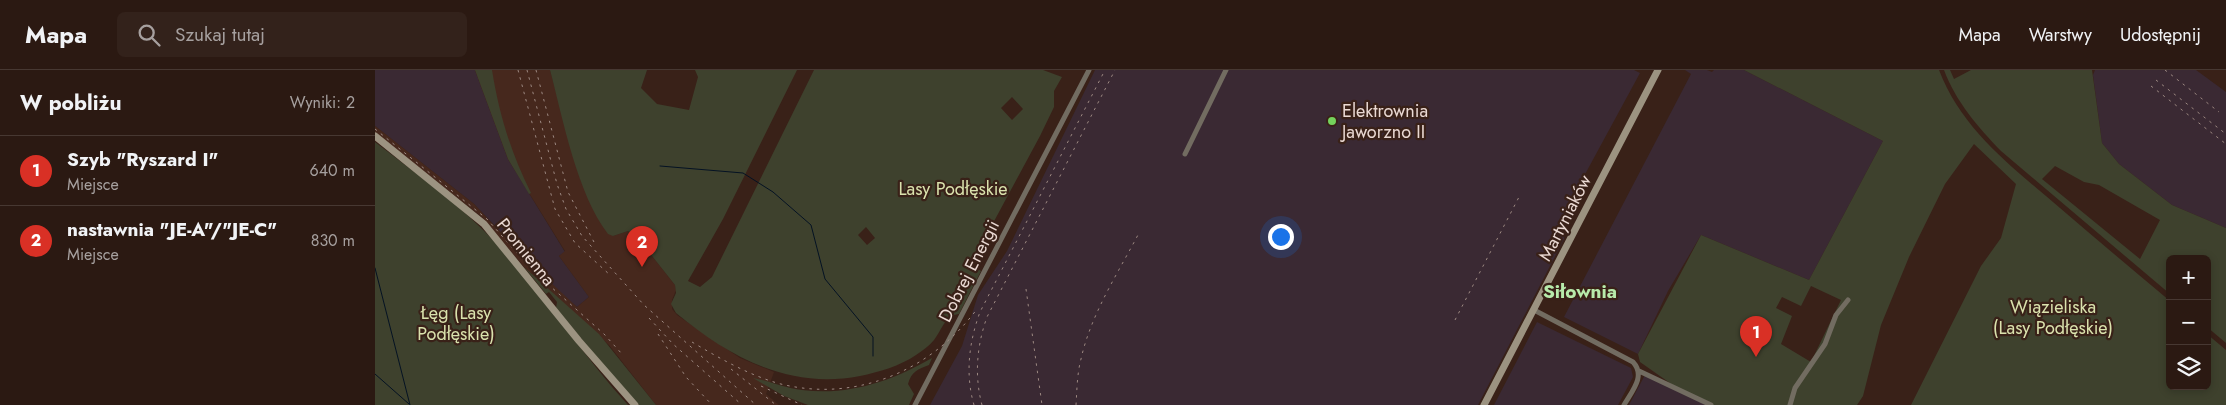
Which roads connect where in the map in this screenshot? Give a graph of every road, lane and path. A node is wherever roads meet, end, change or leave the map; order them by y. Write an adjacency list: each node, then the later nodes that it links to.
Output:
1 (1089, 70): 10 (street, Dobrej Energii)
2 (1226, 70): 5 (street)
3 (1658, 70): 7 (main road, Martyniaków)
4 (375, 136): 9 (main road, Promienna)
5 (1185, 154)
6 (1848, 300): 14 (street)
7 (1534, 310): 8 (street); 11 (main road, Martyniaków)
8 (1639, 371): 12 (street); 13 (street)
9 (635, 405)
10 (915, 405)
11 (1484, 405)
12 (1624, 405)
13 (1711, 405)
14 (1791, 405)

